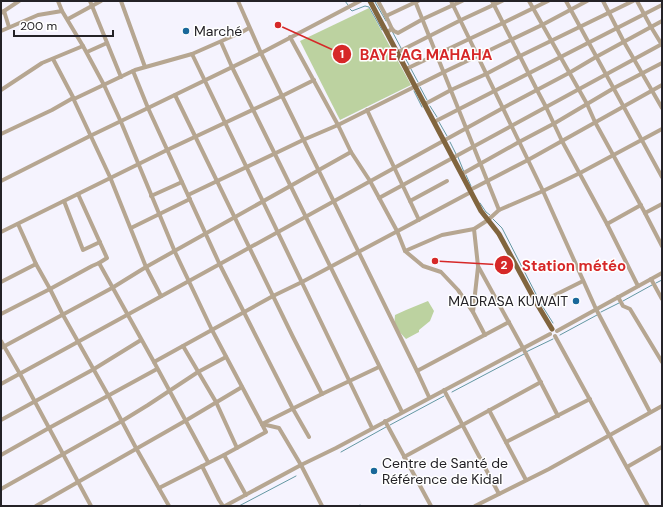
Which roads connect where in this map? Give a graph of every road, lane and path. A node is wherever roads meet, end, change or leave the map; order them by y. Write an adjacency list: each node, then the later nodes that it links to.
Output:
1 (19, 1): 28 (street)
2 (58, 1): 27 (street)
3 (90, 1): 24 (street)
4 (101, 1): 24 (street)
5 (121, 1): 69 (street)
6 (238, 1): 41 (street)
7 (360, 1): 47 (street)
8 (365, 1): 20 (street)
9 (378, 1): 31 (street)
10 (416, 1): 31 (street); 33 (street)
11 (462, 1): 21 (street)
12 (502, 1): 22 (street)
13 (529, 1): 25 (street)
14 (548, 1): 25 (street)
15 (566, 1): 26 (street)
16 (587, 1): 26 (street)
17 (603, 1): 29 (street)
18 (633, 1): 29 (street)
19 (638, 1): 30 (street)
20 (372, 3): 45 (main road)
21 (452, 3): 33 (street); 34 (street)
22 (493, 3): 34 (street); 36 (street)
23 (662, 5): 30 (street)
24 (92, 6): 32 (street); 53 (street)
25 (533, 9): 36 (street); 37 (street)
26 (571, 10): 37 (street); 39 (street)
27 (62, 11): 32 (street); 38 (street)
28 (2, 12): 38 (street)
29 (609, 13): 39 (street); 42 (street)
30 (644, 14): 40 (street); 42 (street)
31 (386, 16): 43 (street)
32 (68, 19): 56 (street)
33 (423, 19): 43 (street); 46 (street)
34 (461, 20): 46 (street); 48 (street)
35 (662, 21): 40 (street)
36 (504, 23): 48 (street); 49 (street)
37 (542, 25): 49 (street); 50 (street)
38 (9, 27): 44 (street)
39 (580, 27): 50 (street); 54 (street)
40 (651, 27): 52 (street); 55 (street)
41 (250, 28): 51 (street); 59 (street)
42 (617, 28): 52 (street); 54 (street)
43 (392, 29): 45 (street)
44 (1, 31)
45 (387, 32): 58 (main road)
46 (430, 36): 58 (street); 61 (street)
47 (290, 37): 59 (street); 81 (street)
48 (470, 39): 61 (street); 62 (street)
49 (511, 39): 62 (street); 63 (street)
50 (551, 41): 63 (street); 65 (street)
51 (221, 42): 60 (street); 70 (street)
52 (624, 42): 64 (street); 67 (street)
53 (107, 43): 57 (street); 79 (street)
54 (589, 43): 64 (street); 65 (street)
55 (662, 44): 67 (street)
56 (83, 46): 57 (street); 66 (street)
57 (86, 52): 82 (street)
58 (398, 52): 71 (main road)
59 (261, 53): 70 (street); 93 (street)
60 (192, 54): 69 (street); 80 (street)
61 (437, 55): 71 (street); 73 (street)
62 (478, 56): 73 (street); 75 (street)
63 (520, 56): 75 (street); 76 (street)
64 (596, 57): 74 (street); 77 (street)
65 (561, 58): 74 (street); 76 (street)
66 (53, 59): 86 (street); 94 (street)
67 (634, 60): 77 (street); 78 (street)
68 (662, 63): 78 (street)
69 (145, 67): 72 (street)
70 (232, 67): 80 (street); 102 (street)
71 (406, 69): 84 (main road)
72 (132, 71): 79 (street); 99 (street)
73 (444, 72): 84 (street); 87 (street)
74 (569, 73): 88 (street); 89 (street)
75 (486, 74): 87 (street); 90 (street)
76 (528, 74): 88 (street); 90 (street)
77 (606, 74): 85 (street); 89 (street)
78 (642, 74): 85 (street); 91 (street)
79 (121, 77): 82 (street)
80 (204, 80): 92 (street); 108 (street)
81 (314, 80): 93 (street); 110 (street)
82 (104, 85): 94 (street); 105 (street)
83 (662, 85): 91 (street)
84 (415, 86): 95 (main road); 103 (street)
85 (614, 88): 96 (street); 97 (street)
86 (1, 90)
87 (451, 90): 95 (street); 104 (street)
88 (537, 90): 98 (street); 100 (street)
89 (578, 90): 96 (street); 98 (street)
90 (495, 91): 100 (street); 104 (street)
91 (652, 91): 97 (street); 101 (street)
92 (175, 95): 99 (street); 116 (street)
93 (282, 96): 102 (street); 117 (street)
94 (73, 98): 114 (street); 115 (street)
95 (425, 104): 106 (main road)
96 (586, 104): 107 (street); 109 (street)
97 (624, 106): 107 (street); 119 (street)
98 (546, 107): 109 (street); 111 (street)
99 (148, 108): 105 (street); 123 (street)
100 (503, 108): 111 (street); 112 (street)
101 (662, 108)
102 (253, 109): 108 (street); 125 (street)
103 (367, 110): 110 (street); 132 (street)
104 (459, 110): 106 (street); 112 (street)
105 (121, 122): 115 (street); 130 (street)
106 (434, 122): 118 (main road)
107 (595, 122): 120 (street); 126 (street)
108 (225, 123): 116 (street); 131 (street)
109 (555, 123): 120 (street); 121 (street)
110 (338, 125): 117 (street); 124 (street)
111 (512, 126): 121 (street); 122 (street)
112 (466, 128): 118 (street); 122 (street)
113 (662, 129): 119 (street)
114 (1, 134)
115 (90, 136): 136 (street); 138 (street)
116 (195, 136): 123 (street); 139 (street)
117 (303, 140): 125 (street); 133 (street)
118 (444, 140): 127 (main road); 132 (street)
119 (642, 140): 126 (street); 137 (street)
120 (562, 141): 128 (street); 134 (street)
121 (519, 142): 128 (street); 129 (street)
122 (473, 146): 127 (street); 129 (street)
123 (167, 150): 130 (street); 142 (street)
124 (351, 152): 133 (street); 143 (street)
125 (275, 153): 131 (street); 145 (street)
126 (613, 155): 134 (street); 157 (street)
127 (453, 157): 135 (main road); 144 (street)
128 (528, 160): 141 (street); 147 (street)
129 (481, 163): 135 (street); 141 (street)
130 (138, 164): 136 (street); 149 (street)
131 (246, 167): 139 (street); 154 (street)
132 (394, 168): 143 (street); 144 (street)
133 (318, 171): 145 (street); 155 (street)
134 (580, 173): 147 (street); 166 (street)
135 (462, 174): 146 (main road)
136 (110, 177): 148 (street); 167 (street)
137 (662, 177)
138 (1, 181)
139 (217, 181): 150 (street); 162 (street)
140 (447, 181): 152 (street)
141 (487, 181): 146 (street); 158 (street)
142 (182, 182): 149 (street); 150 (street)
143 (370, 182): 151 (street); 155 (street)
144 (403, 185): 151 (street); 152 (street)
145 (291, 186): 154 (street); 161 (street)
146 (470, 191): 163 (street); 164 (main road)
147 (543, 192): 158 (street); 187 (street)
148 (78, 194): 153 (street); 173 (street)
149 (151, 196): 160 (street)
150 (189, 197): 160 (street); 172 (street)
151 (379, 198): 169 (street)
152 (410, 200): 163 (street)
153 (64, 201): 165 (street); 173 (street)
154 (263, 202): 162 (street); 171 (street)
155 (333, 202): 161 (street); 178 (street)
156 (662, 204): 159 (street)
157 (641, 206): 159 (street); 166 (street)
158 (499, 210): 164 (street)
159 (645, 213): 174 (street)
160 (159, 214): 167 (street); 177 (street)
161 (306, 217): 171 (street); 184 (street)
162 (235, 218): 172 (street); 175 (street)
163 (419, 220): 169 (street)
164 (488, 220): 168 (street); 198 (main road)
165 (18, 224): 170 (street); 180 (street)
166 (607, 224): 191 (street)
167 (131, 228): 183 (street)
168 (474, 229): 176 (street); 182 (street)
169 (397, 231): 176 (street); 178 (street)
170 (1, 232)
171 (278, 232): 175 (street); 190 (street)
172 (206, 235): 177 (street); 181 (street)
173 (100, 242): 179 (street)
174 (662, 246)
175 (250, 248): 181 (street); 195 (street)
176 (405, 251): 201 (street)
177 (175, 252): 183 (street); 189 (street)
178 (358, 252): 184 (street); 221 (street)
179 (99, 263): 192 (street); 193 (street)
180 (36, 264): 188 (street); 193 (street)
181 (220, 265): 189 (street); 200 (street)
182 (478, 266): 201 (street); 205 (street)
183 (146, 267): 192 (street); 194 (street)
184 (331, 267): 190 (street); 218 (street)
185 (662, 273): 186 (street)
186 (651, 279): 191 (street); 197 (street)
187 (583, 281): 198 (street); 199 (street)
188 (1, 282)
189 (189, 282): 194 (street); 206 (street)
190 (302, 282): 195 (street); 224 (street)
191 (638, 286): 196 (street)
192 (112, 288): 203 (street); 204 (street)
193 (50, 289): 202 (street); 203 (street)
194 (161, 296): 204 (street)
195 (273, 296): 200 (street); 230 (street)
196 (618, 297): 199 (street); 217 (street)
197 (662, 299)
198 (537, 304): 207 (main road)
199 (596, 309): 207 (street); 240 (street)
200 (244, 312): 206 (street); 237 (street)
201 (473, 312): 208 (street)
202 (1, 314)
203 (63, 315): 210 (street); 213 (street)
204 (128, 315): 209 (street); 210 (street)
205 (509, 322): 208 (street); 214 (street)
206 (212, 330): 212 (street); 215 (street)
207 (553, 331): 214 (street); 233 (street)
208 (485, 335): 221 (street)
209 (141, 340): 216 (street); 219 (street)
210 (78, 341): 219 (street); 223 (street)
211 (1, 342): 213 (street)
212 (183, 346): 216 (street); 222 (street)
213 (2, 348): 223 (street)
214 (523, 348): 225 (street); 228 (street)
215 (226, 357): 222 (street); 227 (street)
216 (154, 362): 220 (street)
217 (662, 362)
218 (379, 367): 224 (street); 239 (street)
219 (94, 369): 231 (street); 234 (street)
220 (157, 369): 229 (street); 231 (street)
221 (417, 371): 232 (street)
222 (198, 372): 229 (street); 235 (street)
223 (20, 374): 226 (street); 234 (street)
224 (349, 381): 230 (street); 249 (street)
225 (541, 382): 238 (street); 241 (street)
226 (1, 384)
227 (242, 387): 235 (street); 246 (street)
228 (444, 390): 232 (street); 247 (street)
229 (170, 391): 243 (street); 245 (street)
230 (322, 394): 237 (street)
231 (108, 395): 245 (street); 248 (street)
232 (429, 397): 239 (street)
233 (590, 399): 241 (street); 250 (street)
234 (34, 402): 242 (street); 248 (street)
235 (216, 402): 243 (street); 255 (street)
236 (662, 406): 240 (street)
237 (293, 409): 246 (street); 251 (street)
238 (489, 410): 247 (street); 252 (street)
239 (402, 412): 244 (street)
240 (650, 412): 250 (street)
241 (558, 416): 252 (street)
242 (1, 420)
243 (185, 421): 254 (street); 260 (street)
244 (385, 421): 249 (street); 259 (street)
245 (122, 422): 254 (street); 256 (street)
246 (262, 424): 255 (street); 261 (street)
247 (463, 425): 259 (street); 268 (street)
248 (49, 428): 256 (street); 257 (street)
249 (372, 428): 261 (street)
250 (610, 436): 263 (street); 264 (street)
251 (309, 437)
252 (506, 442): 264 (street)
253 (662, 447): 263 (street)
254 (136, 448): 265 (street); 266 (street)
255 (237, 448): 258 (street)
256 (63, 454): 265 (street); 267 (street)
257 (1, 455)
258 (224, 455): 260 (street); 269 (street)
259 (404, 457): 275 (street)
260 (208, 462): 262 (street)
261 (301, 465): 269 (street); 274 (street)
262 (202, 466): 266 (street); 273 (street)
263 (627, 467): 277 (street)
264 (526, 480): 268 (street)
265 (78, 482): 270 (street); 271 (street)
266 (158, 488): 272 (street)
267 (1, 489)
268 (499, 494): 276 (street)
269 (246, 495): 273 (street)
270 (36, 506)
271 (91, 506)
272 (169, 506)
273 (224, 506)
274 (322, 506)
275 (431, 506)
276 (475, 506)
277 (648, 506)

